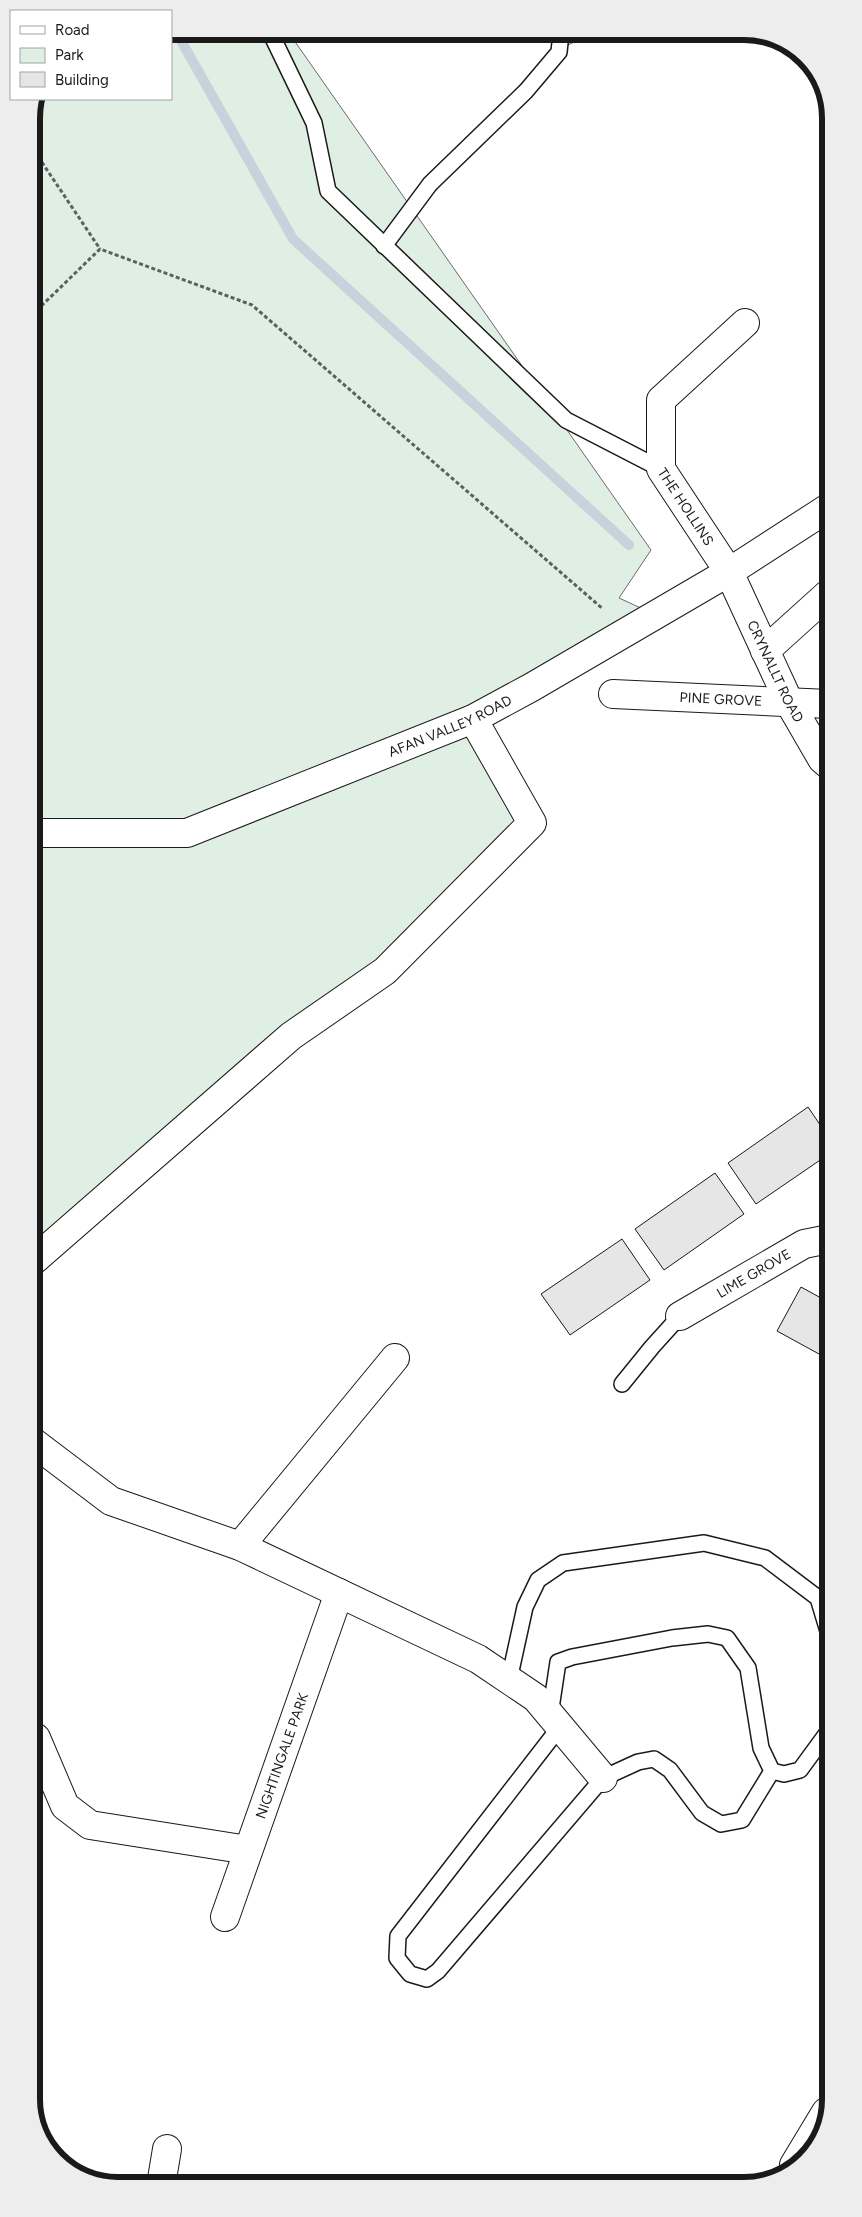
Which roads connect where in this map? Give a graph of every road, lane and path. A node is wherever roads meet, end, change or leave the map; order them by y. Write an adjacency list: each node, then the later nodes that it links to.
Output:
1 (274, 40): 4 (lane)
2 (560, 40): 4 (lane)
3 (40, 158): 5 (path)
4 (384, 246): 8 (lane)
5 (100, 249): 6 (path); 12 (path)
6 (40, 307)
7 (745, 323): 8 (street, THE HOLLINS)
8 (661, 469): 10 (street, THE HOLLINS)
9 (822, 512): 10 (street, AFAN VALLEY ROAD)
10 (729, 572): 12 (street, AFAN VALLEY ROAD); 13 (street, CRYNALLT ROAD)
11 (822, 599): 13 (street)
12 (628, 631): 17 (street, AFAN VALLEY ROAD)
13 (765, 651): 15 (street, CRYNALLT ROAD)
14 (613, 694): 15 (street, PINE GROVE)
15 (789, 702): 16 (street, PINE GROVE); 18 (street, CRYNALLT ROAD)
16 (822, 704)
17 (473, 719): 19 (street, AFAN VALLEY ROAD); 21 (street)
18 (822, 760)
19 (40, 833)
20 (822, 1241): 22 (street, LIME GROVE)
21 (40, 1255)
22 (680, 1316): 24 (lane)
23 (395, 1358): 26 (street)
24 (622, 1384)
25 (40, 1447): 26 (street)
26 (240, 1546): 27 (street)
27 (339, 1593): 29 (street); 35 (street, NIGHTINGALE PARK)
28 (822, 1611): 29 (lane)
29 (510, 1680): 30 (street)
30 (554, 1721): 33 (lane); 34 (street); 34 (lane)
31 (822, 1740): 33 (lane)
32 (40, 1747): 35 (street)
33 (772, 1771): 34 (lane)
34 (603, 1778)
35 (248, 1850): 36 (street, NIGHTINGALE PARK)
36 (225, 1917)
37 (816, 2128): 39 (street)
38 (167, 2149): 40 (street)
39 (803, 2149)
40 (162, 2177)

